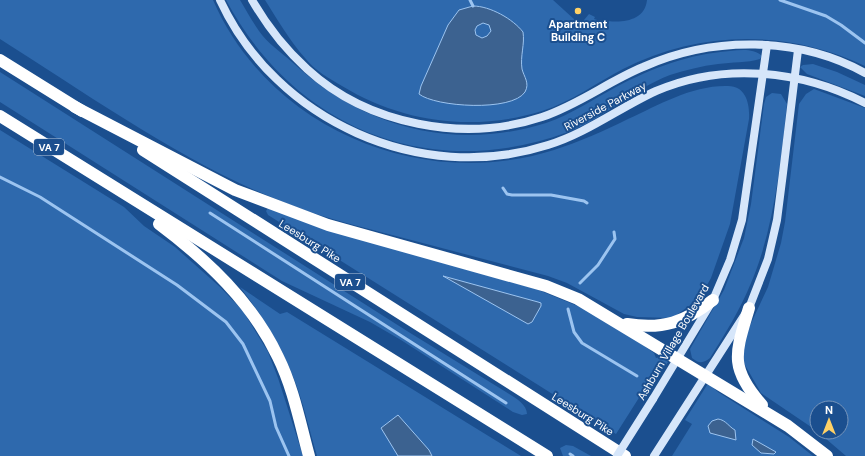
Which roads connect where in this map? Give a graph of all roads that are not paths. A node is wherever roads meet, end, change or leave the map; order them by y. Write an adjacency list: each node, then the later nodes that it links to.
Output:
1 (220, 0): 7 (main road, Riverside Parkway)
2 (252, 0): 3 (main road, Riverside Parkway)
3 (767, 45): 4 (main road, Riverside Parkway); 7 (main road, Ashburn Village Boulevard)
4 (798, 50): 6 (main road, Riverside Parkway); 8 (main road)
5 (0, 60): 10 (highway, Leesburg Pike / VA 7)
6 (865, 73)
7 (764, 74): 8 (main road, Riverside Parkway); 13 (main road, Ashburn Village Boulevard)
8 (796, 77): 9 (main road, Riverside Parkway); 14 (main road)
9 (865, 103)
10 (75, 107): 15 (highway); 22 (highway, Leesburg Pike / VA 7)
11 (0, 116): 12 (highway, VA 7)
12 (99, 179): 19 (highway); 20 (highway, VA 7)
13 (713, 300): 15 (highway); 16 (main road, Ashburn Village Boulevard)
14 (749, 308): 17 (main road); 18 (highway)
15 (621, 323): 16 (highway)
16 (678, 358): 17 (highway); 21 (main road, Ashburn Village Boulevard, bridge)
17 (706, 376): 18 (highway); 23 (main road)
18 (770, 415): 24 (highway)
19 (309, 456)
20 (547, 456)
21 (618, 456)
22 (625, 456)
23 (654, 456)
24 (827, 456)

